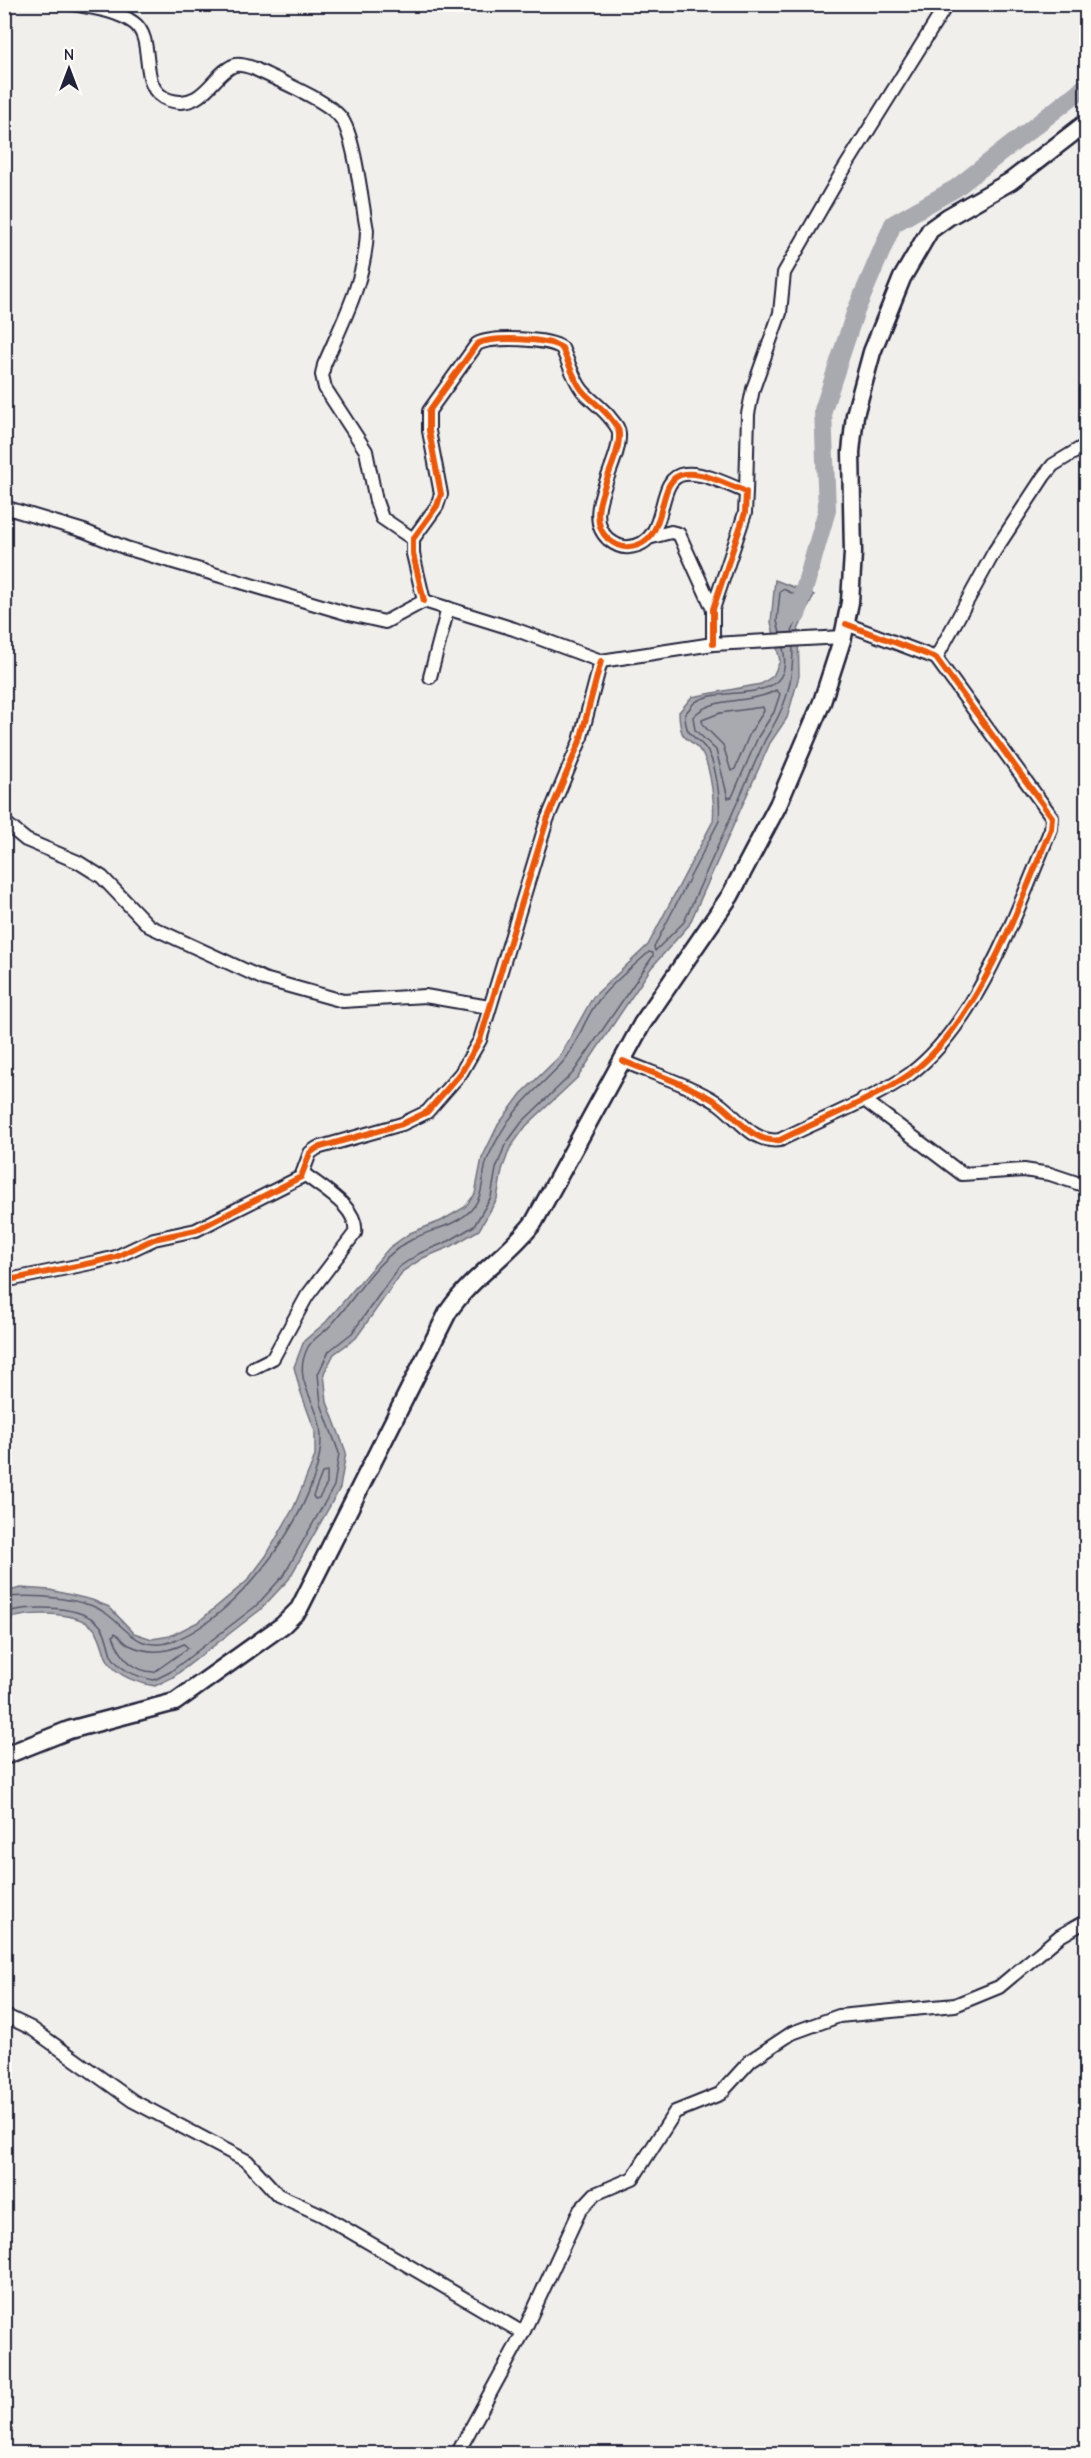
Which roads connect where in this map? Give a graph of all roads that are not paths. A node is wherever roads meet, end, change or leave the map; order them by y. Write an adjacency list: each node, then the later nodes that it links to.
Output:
1 (72, 4): 8 (street)
2 (947, 4): 5 (street)
3 (1086, 123): 12 (main road)
4 (1086, 445): 14 (street)
5 (746, 492): 7 (street); 11 (street)
6 (4, 507): 9 (street)
7 (652, 537): 8 (street); 11 (street)
8 (413, 539): 9 (street)
9 (424, 601): 10 (street)
10 (448, 608): 15 (street); 16 (street)
11 (713, 609): 13 (street)
12 (845, 630): 13 (street); 14 (street); 19 (main road)
13 (713, 644): 15 (street)
14 (936, 658): 20 (street)
15 (601, 661): 18 (street)
16 (430, 677)
17 (4, 822): 18 (street)
18 (489, 1007): 21 (street)
19 (623, 1061): 20 (street); 25 (main road)
20 (863, 1099): 22 (street)
21 (303, 1173): 23 (street); 24 (street)
22 (1086, 1186)
23 (4, 1281)
24 (252, 1368)
25 (4, 1756)
26 (1086, 1921): 28 (street)
27 (4, 2014): 28 (street)
28 (523, 2333): 29 (street)
29 (457, 2454)

